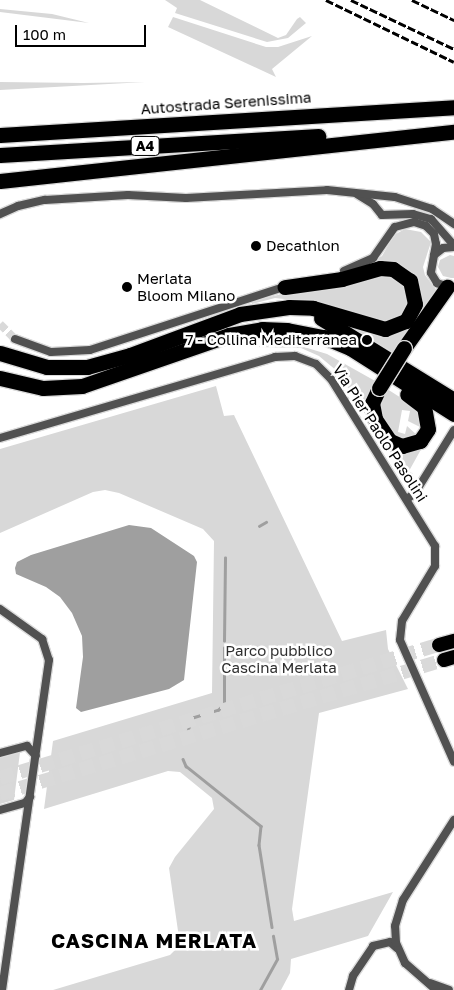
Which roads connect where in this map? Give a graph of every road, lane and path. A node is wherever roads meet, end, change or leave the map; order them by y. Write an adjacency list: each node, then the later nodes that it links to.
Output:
1 (454, 107): 2 (highway, Autostrada Serenissima / A4)
2 (357, 113): 3 (highway, A4); 7 (highway, Autostrada Serenissima / A4)
3 (0, 124)
4 (454, 128): 6 (highway, A4)
5 (454, 132): 6 (highway, A4)
6 (398, 134): 8 (highway, A4); 9 (highway, A4)
7 (0, 135)
8 (0, 155)
9 (201, 160): 10 (highway, A4); 11 (highway)
10 (0, 173)
11 (0, 181)
12 (342, 190): 13 (street); 14 (street); 15 (street)
13 (0, 214)
14 (454, 224)
15 (454, 246): 16 (street)
16 (433, 256): 17 (street); 18 (street)
17 (285, 287): 19 (highway); 20 (street)
18 (451, 287): 21 (highway, bridge)
19 (264, 311): 24 (highway); 26 (highway)
20 (15, 339)
21 (332, 341): 25 (highway); 27 (highway)
22 (0, 348): 24 (highway)
23 (0, 353): 24 (highway)
24 (34, 364)
25 (0, 378)
26 (454, 400)
27 (454, 414)
28 (454, 430): 30 (street)
29 (0, 438): 30 (street, Via Pier Paolo Pasolini)
30 (407, 499): 36 (street, Via Pier Paolo Pasolini)
31 (0, 609): 35 (street)
32 (454, 641): 33 (highway)
33 (439, 645)
34 (0, 753): 35 (street)
35 (36, 756): 37 (street)
36 (454, 762)
37 (30, 797): 38 (street); 42 (street)
38 (0, 810)
39 (454, 820): 40 (street)
40 (398, 950): 41 (street); 43 (street)
41 (426, 982): 44 (street); 45 (street)
42 (2, 990)
43 (348, 990)
44 (436, 990)
45 (450, 990)

